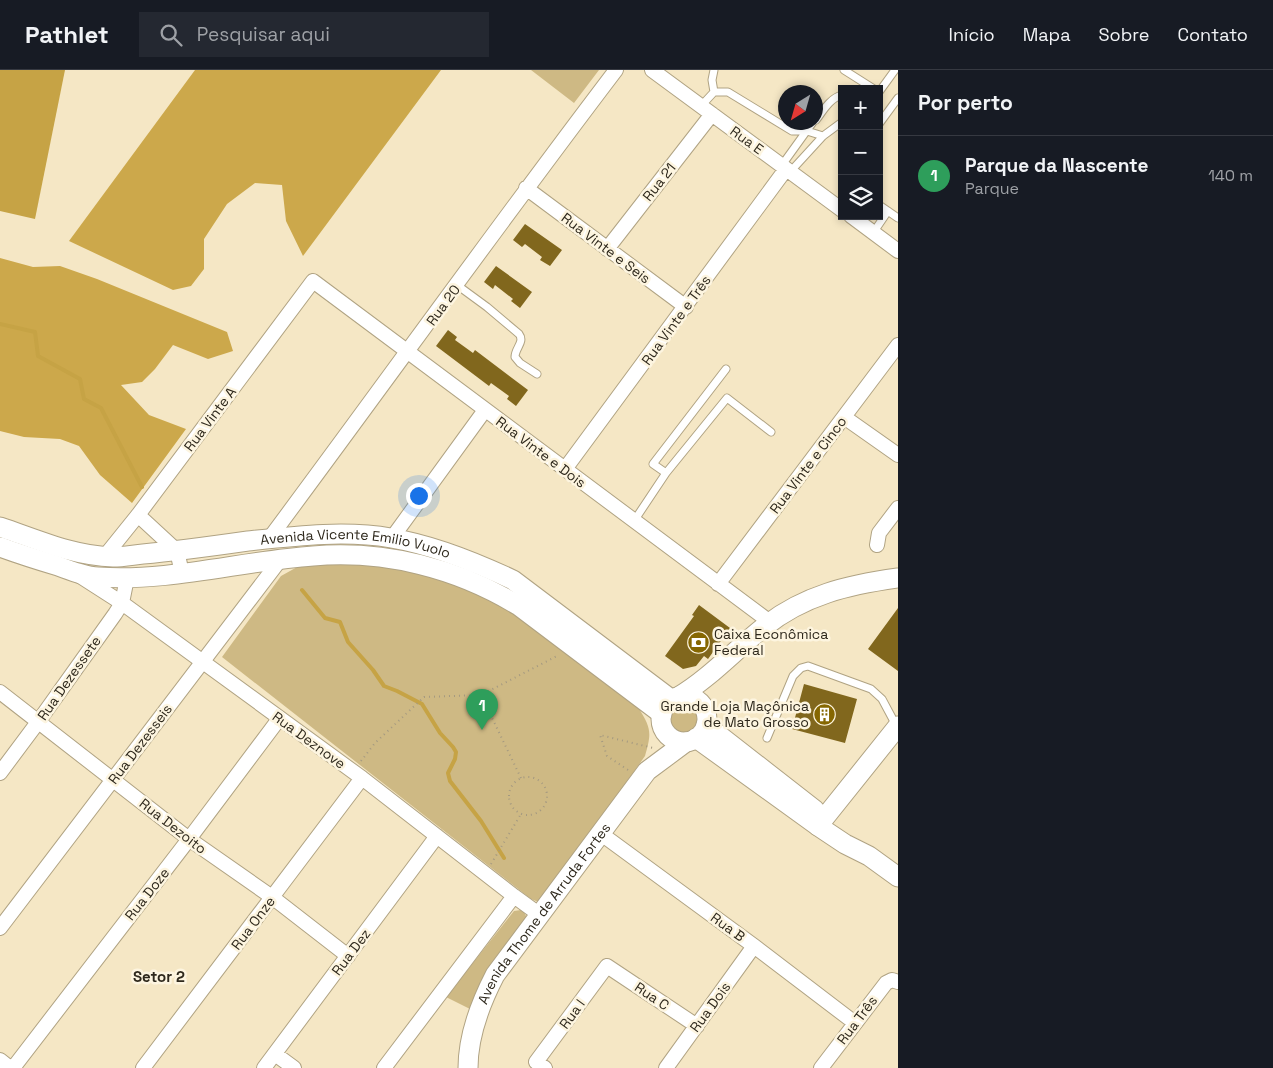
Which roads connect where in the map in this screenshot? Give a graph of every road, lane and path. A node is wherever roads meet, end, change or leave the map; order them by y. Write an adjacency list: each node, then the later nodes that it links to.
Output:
1 (616, 70): 20 (street, Rua 20)
2 (652, 70): 13 (street, Rua E)
3 (714, 70): 6 (lane)
4 (844, 70): 7 (lane)
5 (895, 70): 8 (lane)
6 (712, 80): 9 (lane); 10 (lane)
7 (868, 85)
8 (883, 86)
9 (714, 92): 10 (lane); 13 (lane)
10 (728, 92): 17 (lane)
11 (838, 96): 14 (lane)
12 (898, 98): 15 (lane)
13 (706, 110): 19 (street, Rua E); 26 (street, Rua 21)
14 (823, 111)
15 (883, 119)
16 (838, 125): 18 (lane)
17 (807, 131): 18 (lane); 19 (lane)
18 (823, 136): 19 (lane)
19 (786, 169): 21 (street, Rua E); 30 (street, Rua Vinte e Três)
20 (526, 188): 26 (street, Rua Vinte e Seis); 29 (street, Rua 20)
21 (838, 207)
22 (883, 208): 23 (lane)
23 (888, 212): 24 (lane); 25 (lane)
24 (898, 218)
25 (864, 222): 27 (street)
26 (607, 249): 30 (street, Rua Vinte e Seis)
27 (898, 251)
28 (312, 281): 32 (street, Rua Vinte e Dois); 42 (street, Rua Vinte A)
29 (457, 285): 32 (street, Rua 20); 34 (lane)
30 (686, 307): 39 (street, Rua Vinte e Três)
31 (898, 345): 36 (street, Rua Vinte e Cinco)
32 (408, 352): 35 (street, Rua Vinte e Dois); 46 (street, Rua 20)
33 (726, 369): 40 (lane)
34 (537, 374)
35 (485, 410): 39 (street, Rua Vinte e Dois); 45 (street)
36 (844, 417): 38 (street); 56 (street, Rua Vinte e Cinco)
37 (771, 432): 40 (lane)
38 (898, 455)
39 (565, 470): 43 (street, Rua Vinte e Dois)
40 (666, 473): 43 (lane)
41 (898, 508): 47 (street)
42 (138, 516): 49 (street); 50 (street, Rua Vinte A)
43 (634, 521): 56 (street, Rua Vinte e Dois)
44 (0, 526): 50 (main road, Avenida Vicente Emilio Vuolo)
45 (392, 538): 46 (main road, Avenida Vicente Emilio Vuolo); 63 (main road, Avenida Vicente Emilio Vuolo)
46 (269, 539): 49 (main road, Avenida Vicente Emilio Vuolo)
47 (877, 545)
48 (0, 547): 52 (main road, Avenida Vicente Emilio Vuolo)
49 (177, 551): 50 (main road, Avenida Vicente Emilio Vuolo); 53 (street)
50 (105, 556)
51 (280, 560): 53 (main road, Avenida Vicente Emilio Vuolo); 60 (street, Rua Dezesseis); 63 (main road, Avenida Vicente Emilio Vuolo)
52 (72, 572): 54 (main road, Avenida Vicente Emilio Vuolo); 57 (street, Rua Deznove)
53 (182, 573): 54 (main road, Avenida Vicente Emilio Vuolo)
54 (127, 578): 57 (street, Rua Dezessete)
55 (898, 578): 58 (main road)
56 (718, 584): 58 (street, Rua Vinte e Dois)
57 (122, 603): 60 (street, Rua Deznove); 65 (street, Rua Dezessete)
58 (770, 622): 63 (main road)
59 (558, 657): 62 (path)
60 (202, 662): 64 (street, Rua Deznove); 74 (street, Rua Dezesseis)
61 (0, 692): 65 (street, Rua Dezoito)
62 (481, 695): 71 (path); 73 (path)
63 (668, 709): 67 (main road); 67 (main road); 69 (main road, Avenida Thome de Arruda Fortes)
64 (279, 719): 71 (street, Rua Deznove); 79 (street, Rua Doze)
65 (38, 722): 70 (street, Rua Dezessete); 74 (street, Rua Dezoito)
66 (898, 727): 68 (lane); 76 (main road)
67 (696, 735): 72 (main road, Avenida Thome de Arruda Fortes); 76 (main road)
68 (767, 738)
69 (655, 749): 72 (main road, Avenida Thome de Arruda Fortes); 72 (path)
70 (0, 773)
71 (357, 774): 78 (street, Rua Deznove); 83 (street, Rua Onze)
72 (644, 775): 77 (main road, Avenida Thome de Arruda Fortes)
73 (521, 778): 75 (path); 75 (path)
74 (113, 779): 79 (street, Rua Dezoito); 85 (street, Rua Dezesseis)
75 (521, 814): 80 (path)
76 (822, 822): 81 (main road)
77 (600, 833): 84 (main road, Avenida Thome de Arruda Fortes); 86 (street, Rua B)
78 (437, 836): 82 (street, Rua Deznove); 87 (street, Rua Dez)
79 (189, 840): 83 (street, Rua Dezoito); 95 (street, Rua Doze)
80 (496, 857)
81 (898, 877)
82 (514, 896): 84 (street, Rua Deznove); 99 (street)
83 (272, 898): 87 (street, Rua Dezoito); 96 (street, Rua Onze)
84 (540, 915): 100 (main road, Avenida Thome de Arruda Fortes)
85 (0, 928)
86 (754, 946): 90 (street, Rua B); 91 (street, Rua Dois)
87 (348, 956): 92 (street, Rua Dez)
88 (607, 966): 91 (street, Rua C); 94 (street, Rua I)
89 (898, 982): 90 (street, Rua Três)
90 (855, 1023): 102 (street, Rua Três)
91 (697, 1026): 101 (street, Rua Dois)
92 (275, 1054): 97 (street, Rua Dez); 98 (street)
93 (0, 1060): 95 (street)
94 (541, 1065)
95 (12, 1068)
96 (143, 1068)
97 (264, 1068)
98 (294, 1068)
99 (384, 1068)
100 (468, 1068)
101 (666, 1068)
102 (821, 1068)

